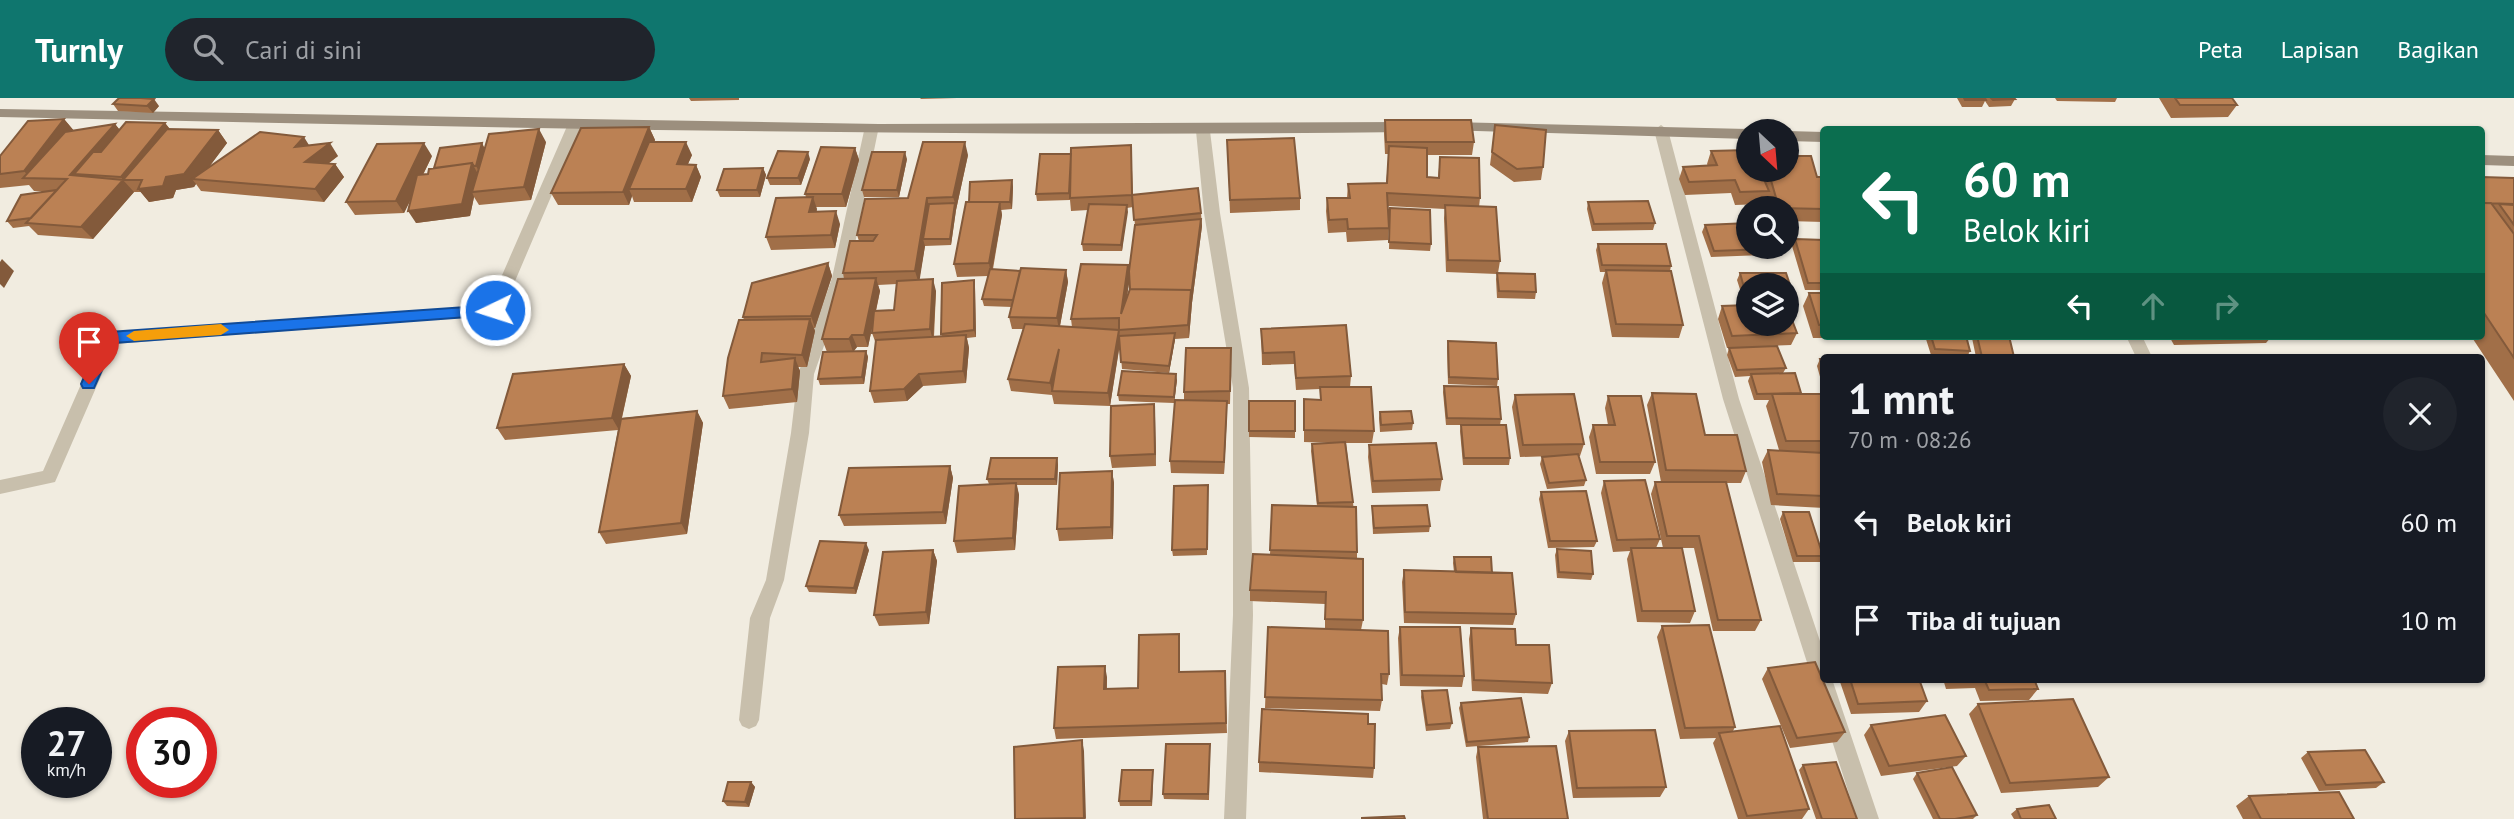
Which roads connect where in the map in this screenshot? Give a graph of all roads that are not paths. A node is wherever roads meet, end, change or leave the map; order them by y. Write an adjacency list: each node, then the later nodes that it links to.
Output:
1 (0, 113): 2 (main road)
2 (575, 124): 4 (main road); 11 (street)
3 (1661, 130): 5 (main road); 6 (main road); 12 (street)
4 (871, 131): 5 (main road); 14 (street)
5 (1203, 131): 15 (street)
6 (1736, 133)
7 (1799, 136): 8 (main road)
8 (1820, 137)
9 (2485, 160): 10 (main road)
10 (2514, 161)
11 (0, 487)
12 (1820, 672)
13 (1824, 683): 16 (street)
14 (749, 720)
15 (1235, 819)
16 (1868, 819)

